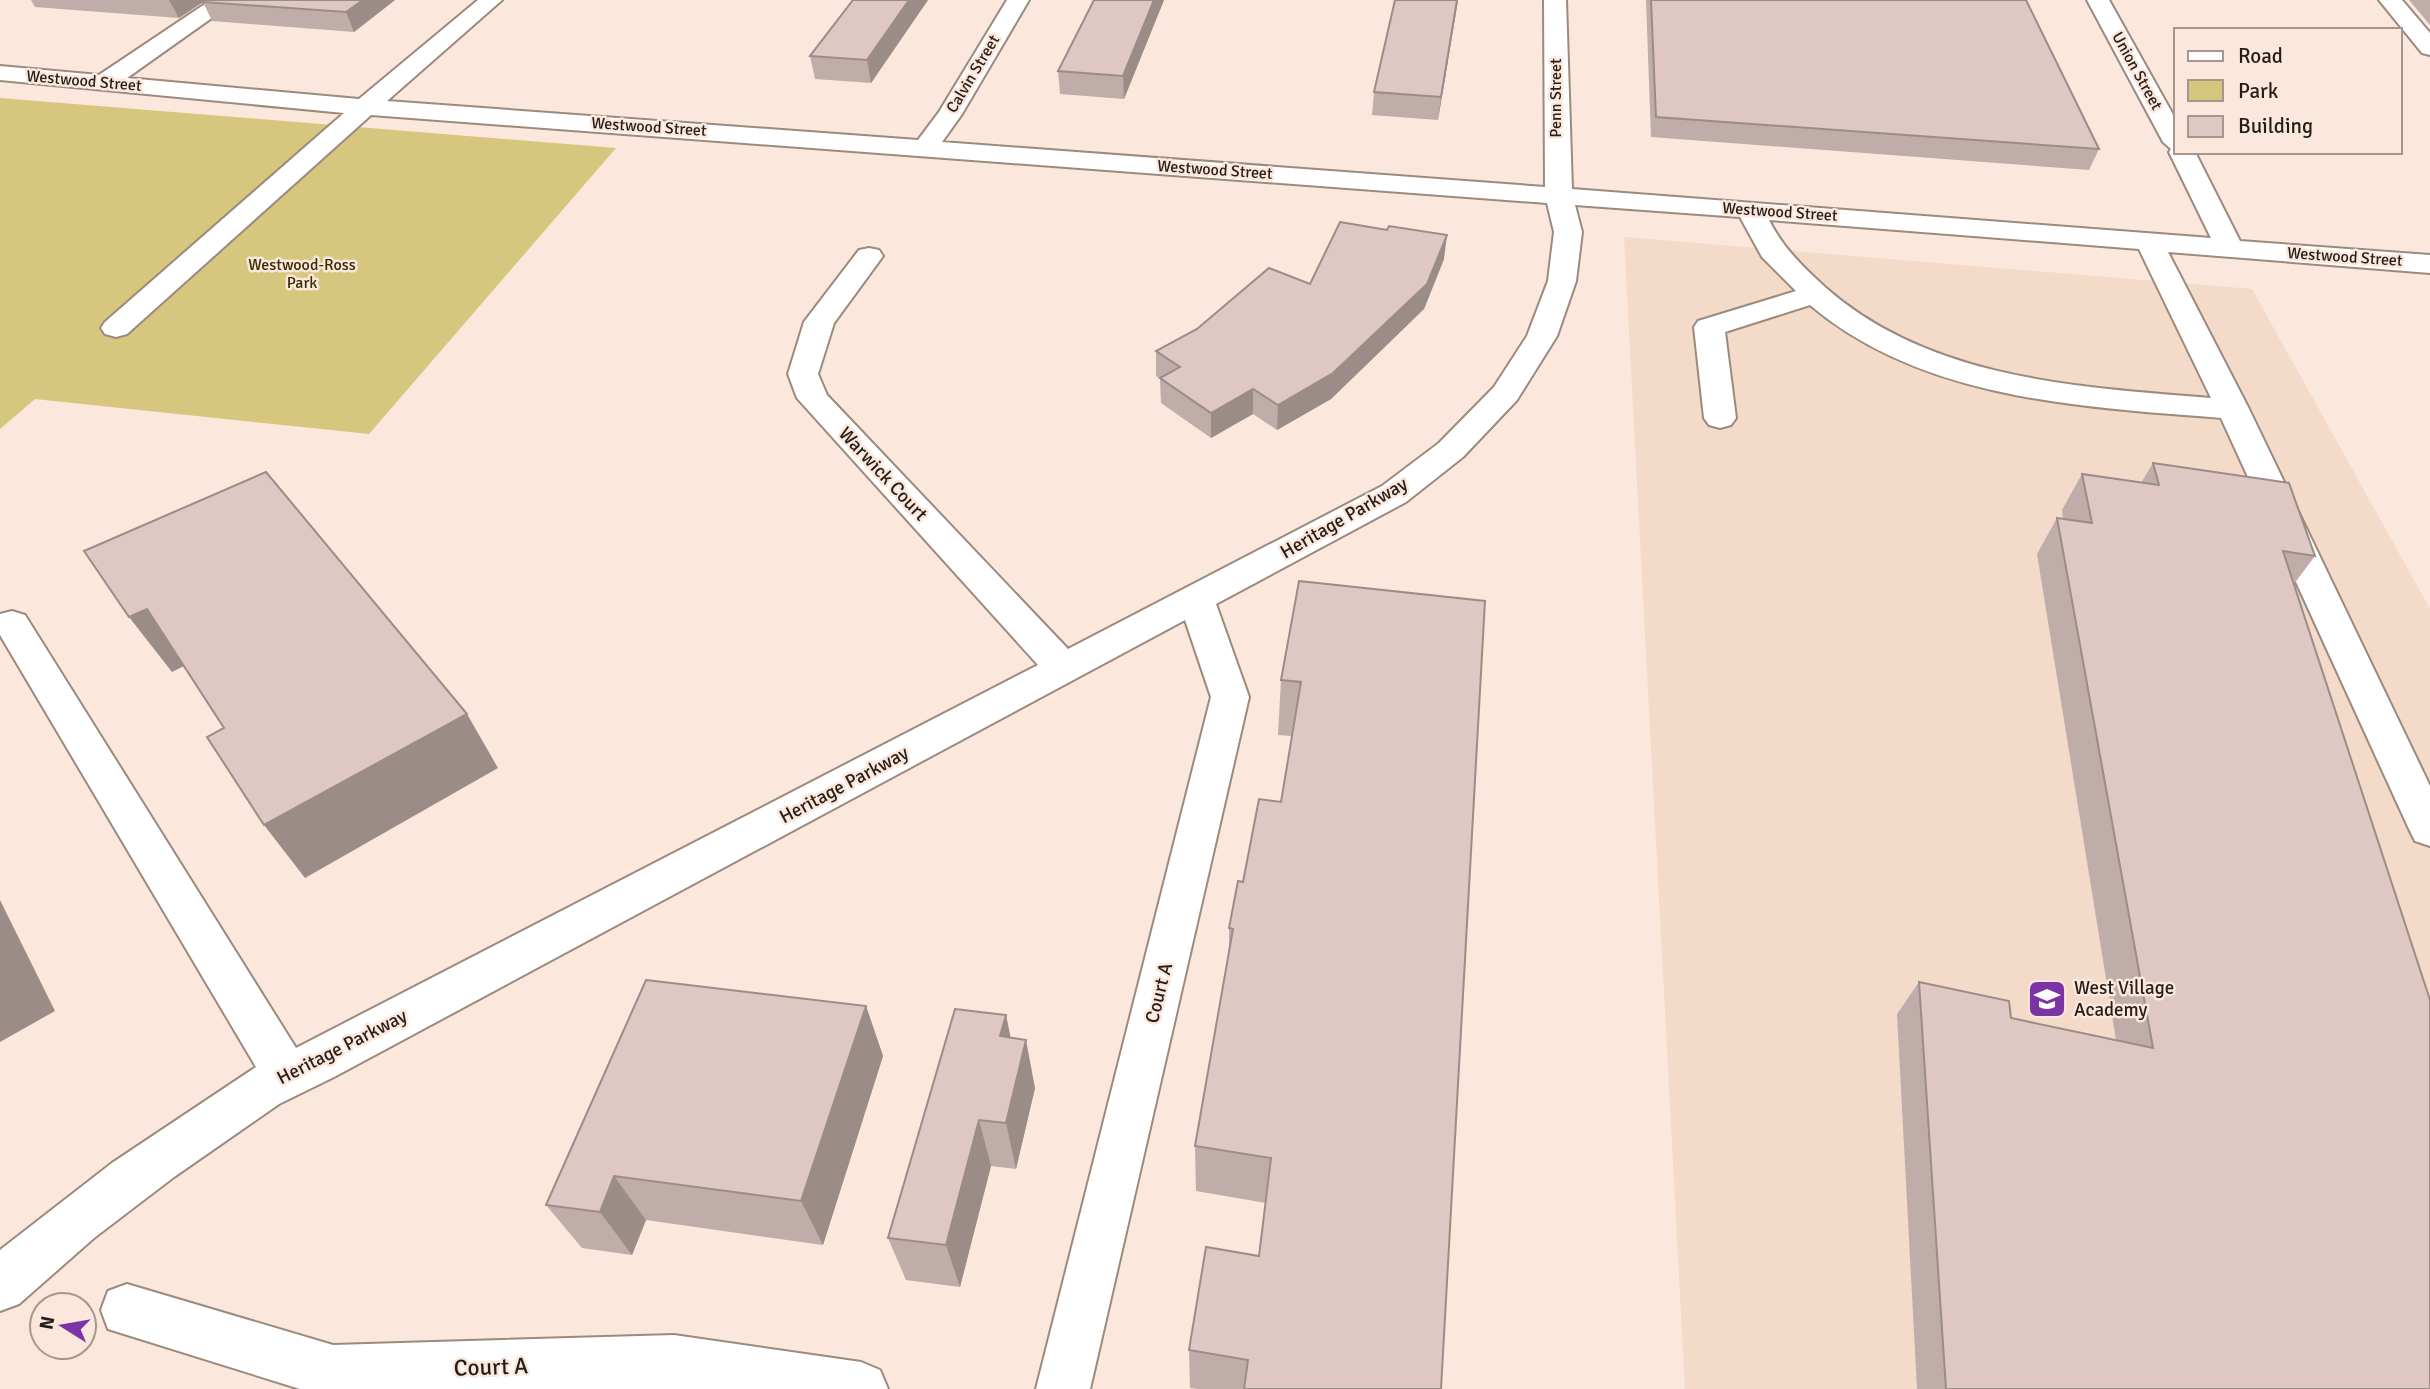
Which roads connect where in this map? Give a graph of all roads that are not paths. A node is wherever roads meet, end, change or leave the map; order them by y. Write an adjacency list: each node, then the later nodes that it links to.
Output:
1 (226, 0): 9 (street)
2 (491, 0): 10 (street)
3 (1018, 0): 12 (street, Calvin Street)
4 (1555, 0): 14 (street, Penn Street)
5 (2098, 0): 11 (street, Union Street)
6 (2390, 0): 7 (street)
7 (2430, 48)
8 (0, 73): 9 (street, Westwood Street)
9 (104, 83): 10 (street, Westwood Street)
10 (365, 107): 12 (street, Westwood Street); 21 (street)
11 (2174, 138)
12 (926, 147): 14 (street, Westwood Street)
13 (2183, 154): 17 (street)
14 (1559, 196): 15 (street, Westwood Street); 24 (street, Heritage Parkway)
15 (1750, 210): 16 (street, Westwood Street); 20 (street)
16 (2149, 242): 17 (street, Westwood Street); 22 (street)
17 (2230, 248): 19 (street, Westwood Street)
18 (869, 256): 26 (street, Warwick Court)
19 (2430, 264)
20 (1816, 294): 22 (street); 23 (street)
21 (116, 328)
22 (2233, 409): 27 (street)
23 (1720, 418)
24 (1196, 599): 26 (street, Heritage Parkway); 32 (street, Court A)
25 (12, 624): 28 (street)
26 (1064, 669): 28 (street, Heritage Parkway)
27 (2430, 829)
28 (285, 1073): 29 (street, Heritage Parkway)
29 (0, 1285)
30 (127, 1310): 31 (street, Court A)
31 (861, 1389)
32 (1063, 1389)

